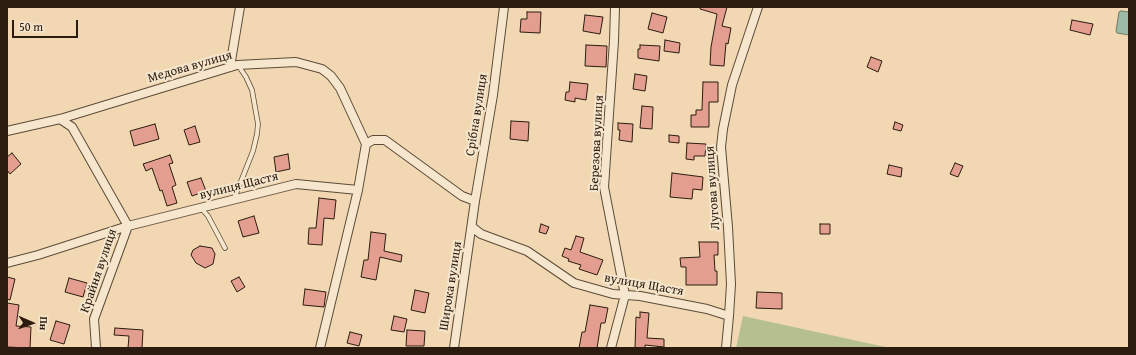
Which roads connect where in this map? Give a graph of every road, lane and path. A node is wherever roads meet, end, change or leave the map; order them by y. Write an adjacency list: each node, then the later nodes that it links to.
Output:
1 (240, 7): 5 (street)
2 (504, 7): 11 (street, Срібна вулиця)
3 (615, 7): 17 (street, Березова вулиця)
4 (758, 7): 18 (street, Лугова вулиця)
5 (233, 66): 6 (street, Медова вулиця); 8 (street, Медова вулиця); 10 (lane)
6 (60, 119): 7 (street, Медова вулиця); 13 (street)
7 (7, 131)
8 (366, 144): 9 (street); 11 (street)
9 (358, 190): 10 (street, вулиця Щастя); 20 (street)
10 (234, 199): 12 (street, вулиця Щастя)
11 (475, 201): 14 (street, Срібна вулиця)
12 (201, 208): 13 (street, вулиця Щастя); 15 (lane)
13 (128, 226): 16 (street, вулиця Щастя); 19 (street, Крайня вулиця)
14 (472, 228): 17 (street, вулиця Щастя); 21 (street, Широка вулиця)
15 (225, 248)
16 (7, 263)
17 (625, 295): 18 (street, вулиця Щастя); 22 (street, Березова вулиця)
18 (730, 316): 23 (street, Лугова вулиця)
19 (96, 348)
20 (320, 348)
21 (454, 348)
22 (611, 348)
23 (726, 348)

